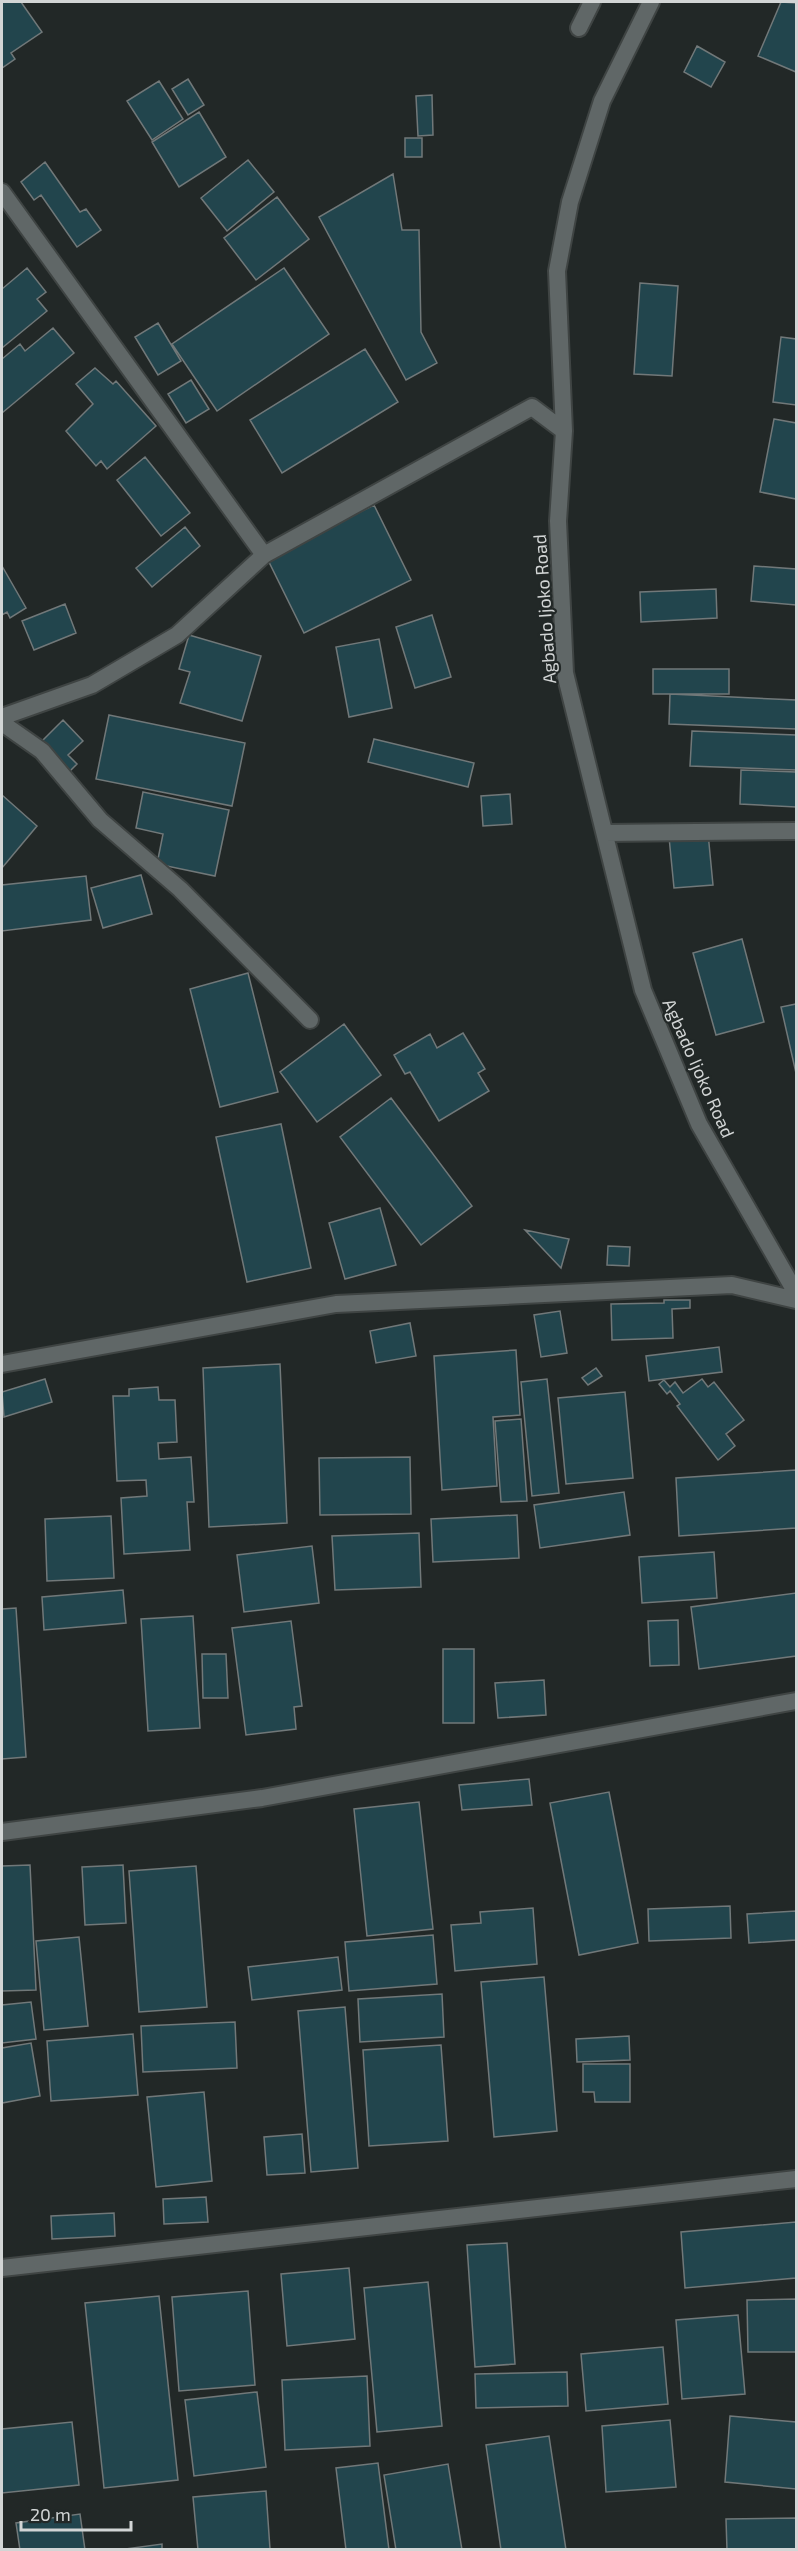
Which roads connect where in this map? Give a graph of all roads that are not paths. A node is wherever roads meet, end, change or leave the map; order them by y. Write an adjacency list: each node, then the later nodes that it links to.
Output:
1 (592, 2): 3 (street)
2 (651, 2): 5 (street, Agbado Ijoko Road)
3 (579, 28)
4 (2, 192): 6 (street)
5 (564, 431): 6 (street); 10 (street, Agbado Ijoko Road)
6 (264, 555): 7 (street)
7 (2, 717)
8 (2, 723): 11 (street)
9 (796, 831): 10 (street)
10 (605, 833): 12 (street, Agbado Ijoko Road)
11 (310, 1020)
12 (796, 1293)
13 (796, 1300): 14 (street)
14 (2, 1364)
15 (796, 1701): 16 (street)
16 (2, 1832)
17 (796, 2179): 18 (street)
18 (2, 2268)

